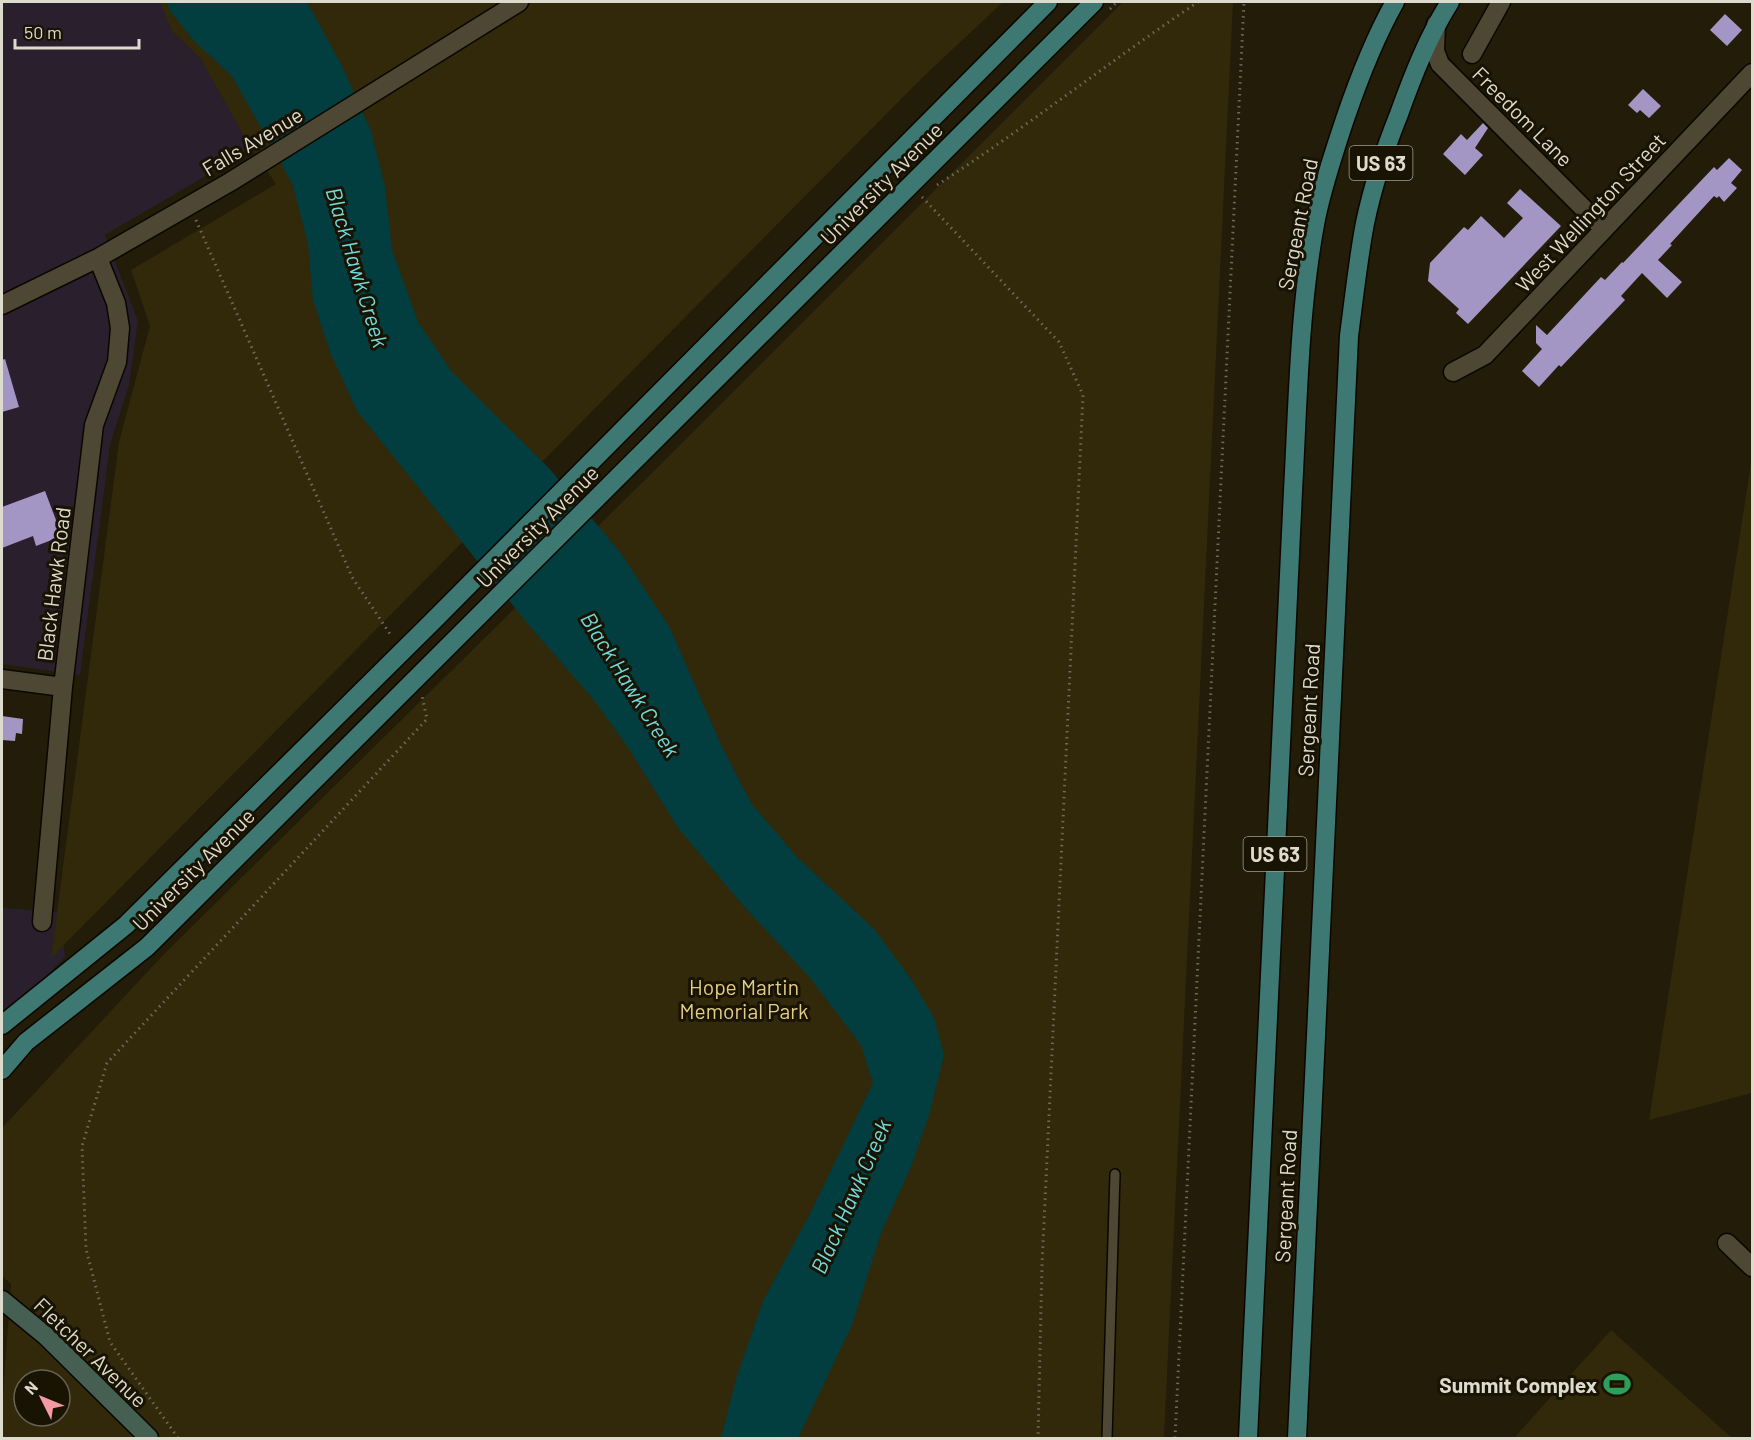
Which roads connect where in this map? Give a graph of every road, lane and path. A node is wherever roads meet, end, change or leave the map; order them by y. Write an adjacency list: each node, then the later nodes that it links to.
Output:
1 (519, 2): 15 (street, Falls Avenue)
2 (1048, 2): 21 (main road, University Avenue)
3 (1094, 2): 22 (main road, University Avenue)
4 (1198, 2): 12 (path)
5 (1244, 2): 30 (path)
6 (1395, 2): 31 (main road, Sergeant Road / US 63)
7 (1449, 2): 9 (main road, Sergeant Road / US 63)
8 (1501, 2): 10 (street)
9 (1437, 23): 14 (street, Freedom Lane); 32 (main road, Sergeant Road / US 63)
10 (1472, 54)
11 (1752, 73): 14 (street, West Wellington Street)
12 (930, 189)
13 (921, 195): 28 (path)
14 (1605, 229): 17 (street, West Wellington Street)
15 (98, 258): 16 (street, Falls Avenue); 19 (street, Black Hawk Road)
16 (3, 299)
17 (1453, 372)
18 (2, 679): 19 (street)
19 (63, 687): 20 (street, Black Hawk Road)
20 (42, 922)
21 (2, 1025)
22 (2, 1070)
23 (1115, 1174): 29 (lane)
24 (1727, 1243): 25 (street)
25 (1752, 1267)
26 (2, 1300): 27 (main road, Fletcher Avenue)
27 (149, 1438)
28 (1038, 1438)
29 (1107, 1438)
30 (1175, 1438)
31 (1248, 1438)
32 (1297, 1438)

